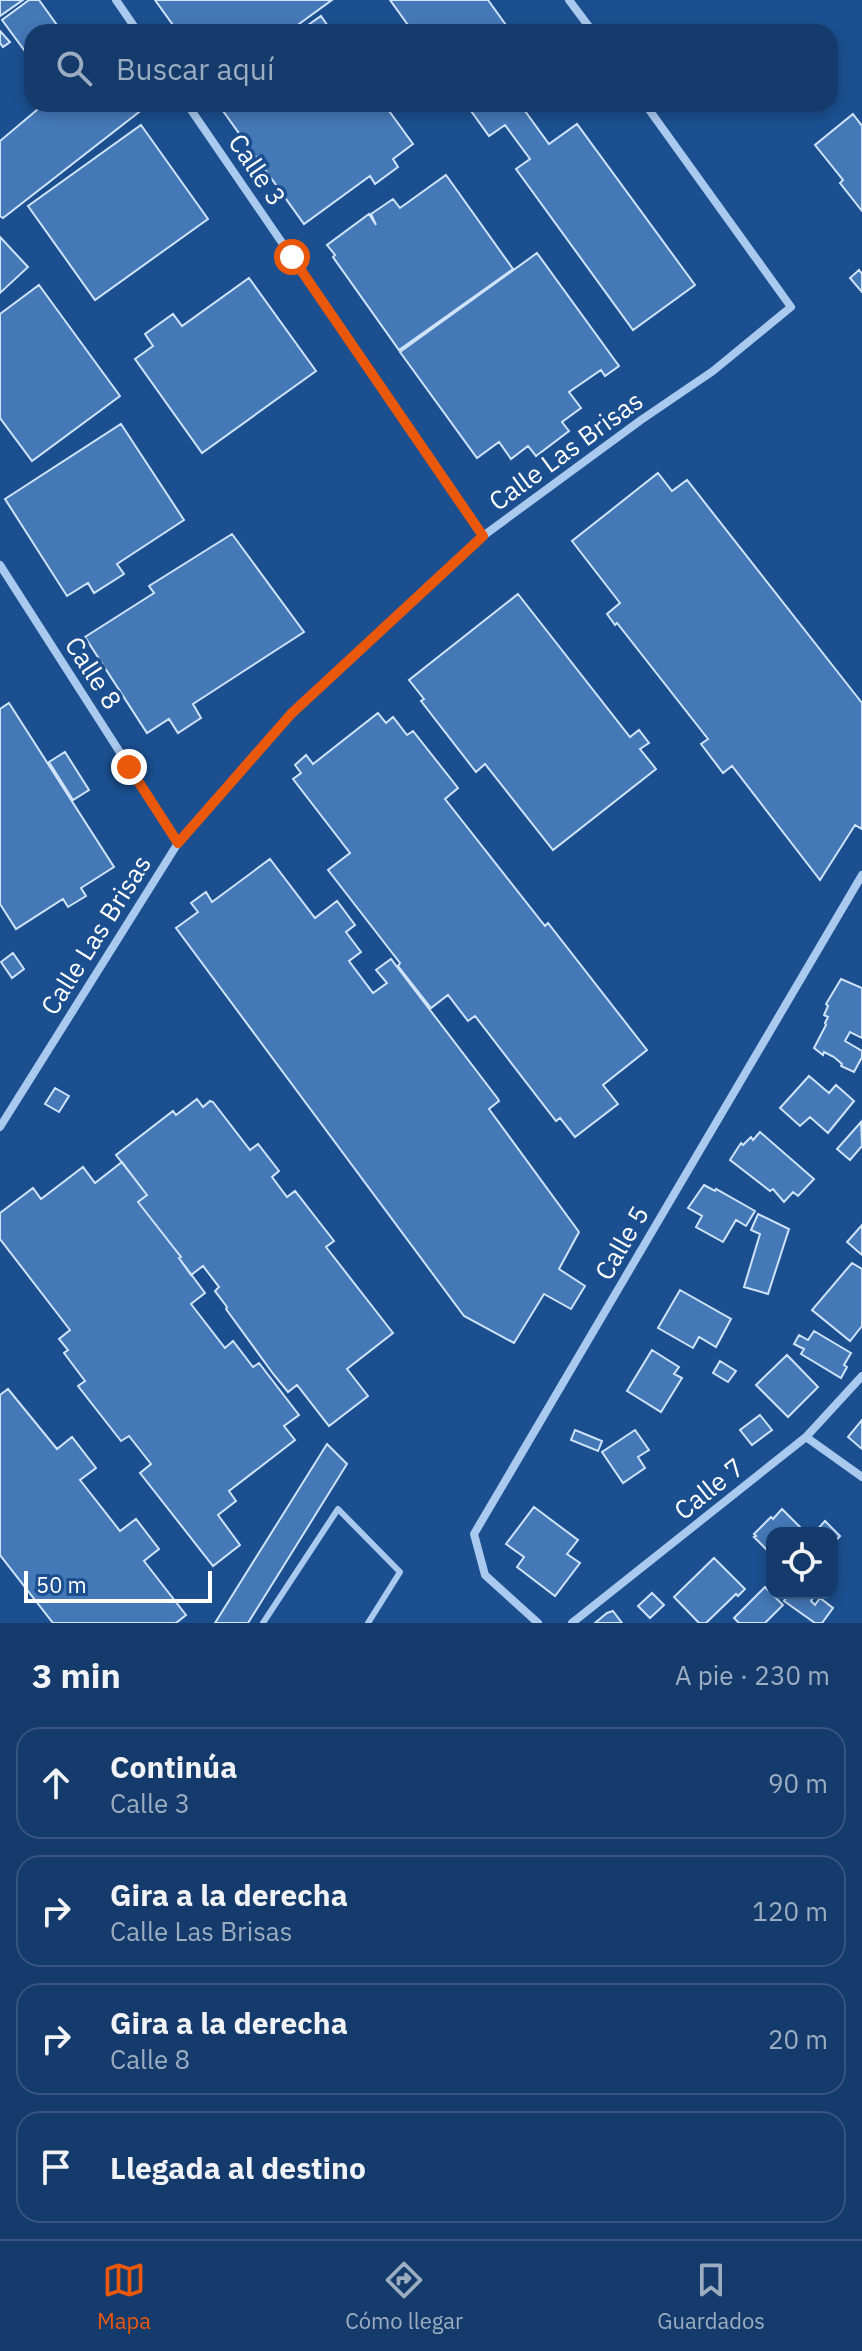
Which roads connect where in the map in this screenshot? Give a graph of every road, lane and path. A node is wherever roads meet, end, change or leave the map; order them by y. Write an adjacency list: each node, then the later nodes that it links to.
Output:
1 (116, 0): 3 (street)
2 (569, 0): 4 (street)
3 (132, 24)
4 (587, 24)
5 (192, 112): 7 (street, Calle 3)
6 (651, 112): 7 (street, Calle Las Brisas)
7 (483, 536): 9 (street, Calle Las Brisas)
8 (0, 565): 9 (street, Calle 8)
9 (178, 843): 11 (street, Calle Las Brisas)
10 (862, 875): 17 (street, Calle 5)
11 (0, 1127)
12 (862, 1376): 13 (street, Calle 7)
13 (806, 1437): 14 (street); 18 (street, Calle 7)
14 (862, 1477)
15 (263, 1623): 16 (lane)
16 (368, 1623)
17 (538, 1623)
18 (572, 1623)

